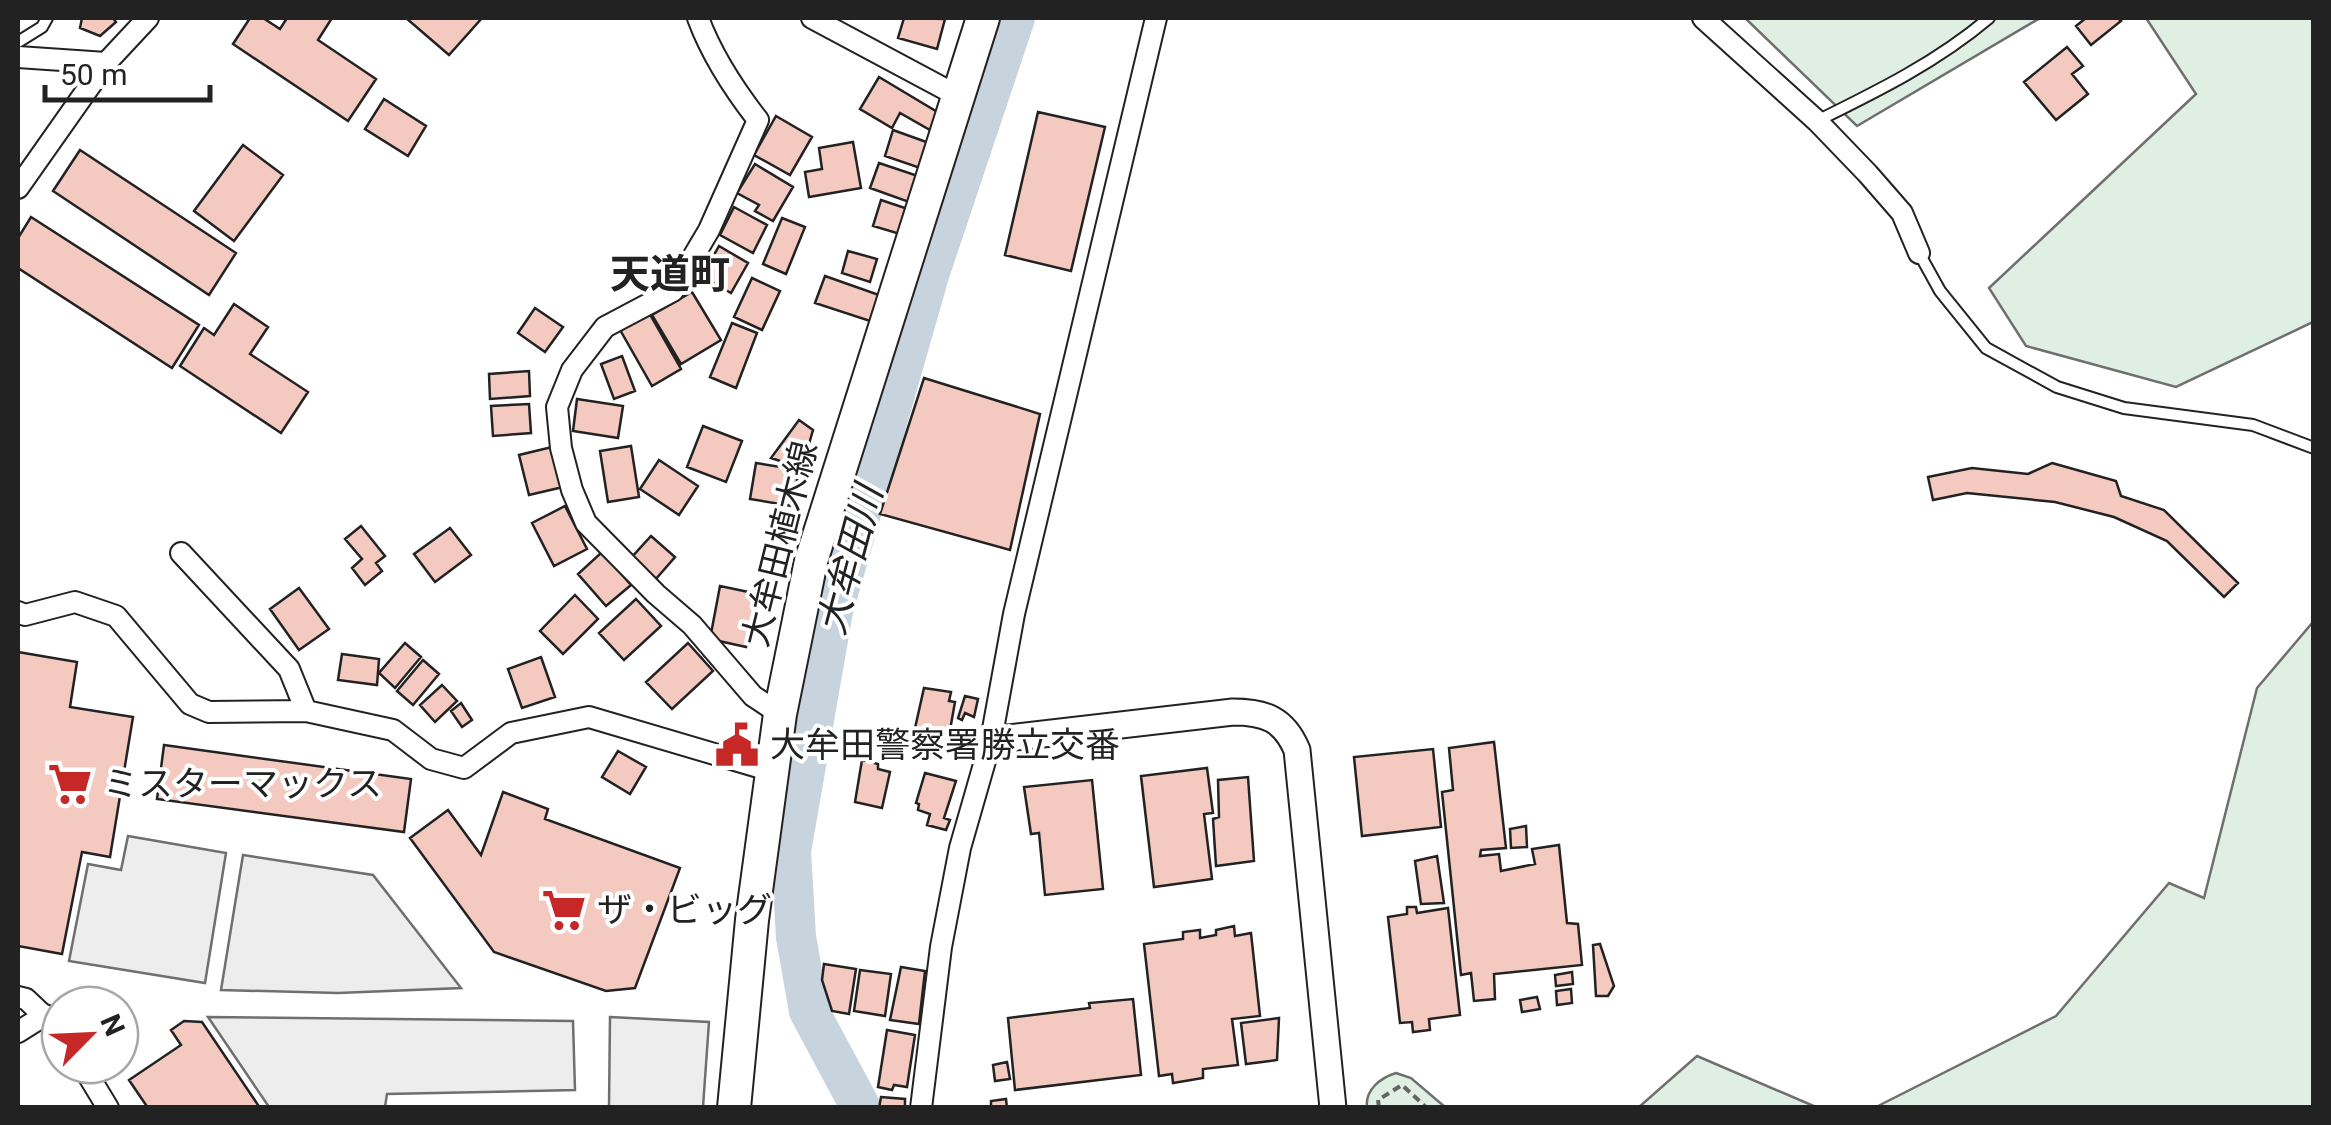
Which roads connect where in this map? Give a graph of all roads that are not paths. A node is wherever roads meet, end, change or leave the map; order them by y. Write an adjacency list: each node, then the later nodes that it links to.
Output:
1 (46, 18): 9 (lane)
2 (148, 18): 11 (street)
3 (698, 18): 20 (street)
4 (812, 18): 12 (street)
5 (983, 18): 12 (main road, 大牟田植木線)
6 (1156, 18): 21 (street)
7 (1703, 18): 13 (street)
8 (1989, 18): 13 (lane)
9 (18, 42)
10 (18, 56): 11 (street)
11 (106, 63): 14 (street)
12 (958, 96): 20 (main road, 大牟田植木線)
13 (1818, 121): 15 (street)
14 (18, 188)
15 (1919, 253): 16 (lane)
16 (2314, 448)
17 (181, 553): 19 (street)
18 (18, 612): 19 (street)
19 (306, 711): 22 (street)
20 (780, 714): 22 (main road, 大牟田植木線)
21 (991, 740): 30 (street); 31 (street)
22 (772, 771): 29 (main road, 大牟田植木線)
23 (18, 997): 24 (street)
24 (40, 1010)
25 (40, 1019): 26 (street)
26 (18, 1032)
27 (94, 1085): 28 (street)
28 (108, 1108)
29 (734, 1108)
30 (920, 1108)
31 (1333, 1108)

